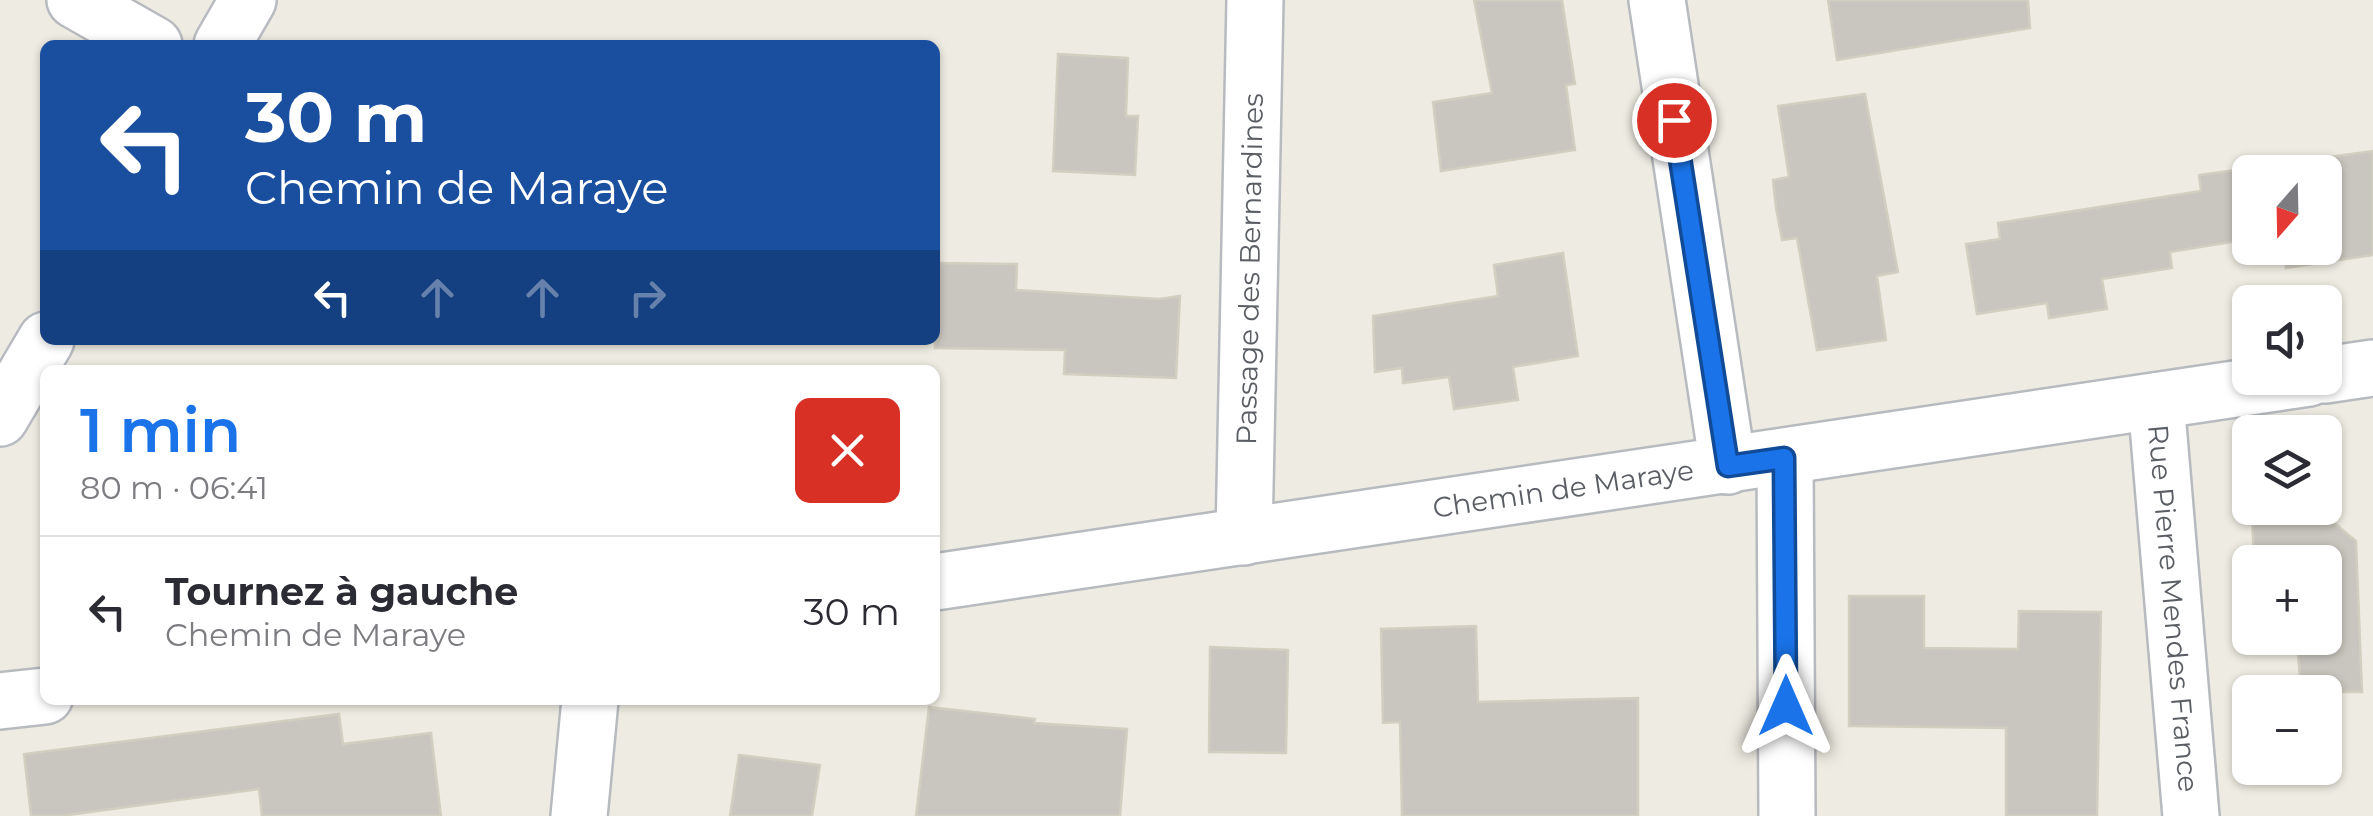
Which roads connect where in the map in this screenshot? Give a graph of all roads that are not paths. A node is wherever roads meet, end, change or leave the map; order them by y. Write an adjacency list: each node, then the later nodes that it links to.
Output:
1 (75, 0): 5 (street)
2 (248, 0): 6 (street)
3 (1255, 0): 15 (street, Passage des Bernardines)
4 (1660, 3): 14 (street)
5 (145, 40)
6 (225, 40)
7 (43, 345): 12 (street)
8 (2373, 368): 9 (street)
9 (2342, 373)
10 (2232, 390): 11 (street, Chemin de Maraye)
11 (2156, 401): 13 (street, Chemin de Maraye); 22 (street, Rue Pierre Mendes France)
12 (0, 418)
13 (1784, 458): 14 (street, Chemin de Maraye); 21 (street)
14 (1728, 466): 15 (street, Chemin de Maraye)
15 (1244, 537): 16 (street, Chemin de Maraye)
16 (940, 581)
17 (40, 697): 18 (street)
18 (0, 701)
19 (590, 705): 20 (street)
20 (579, 816)
21 (1787, 816)
22 (2191, 816)

